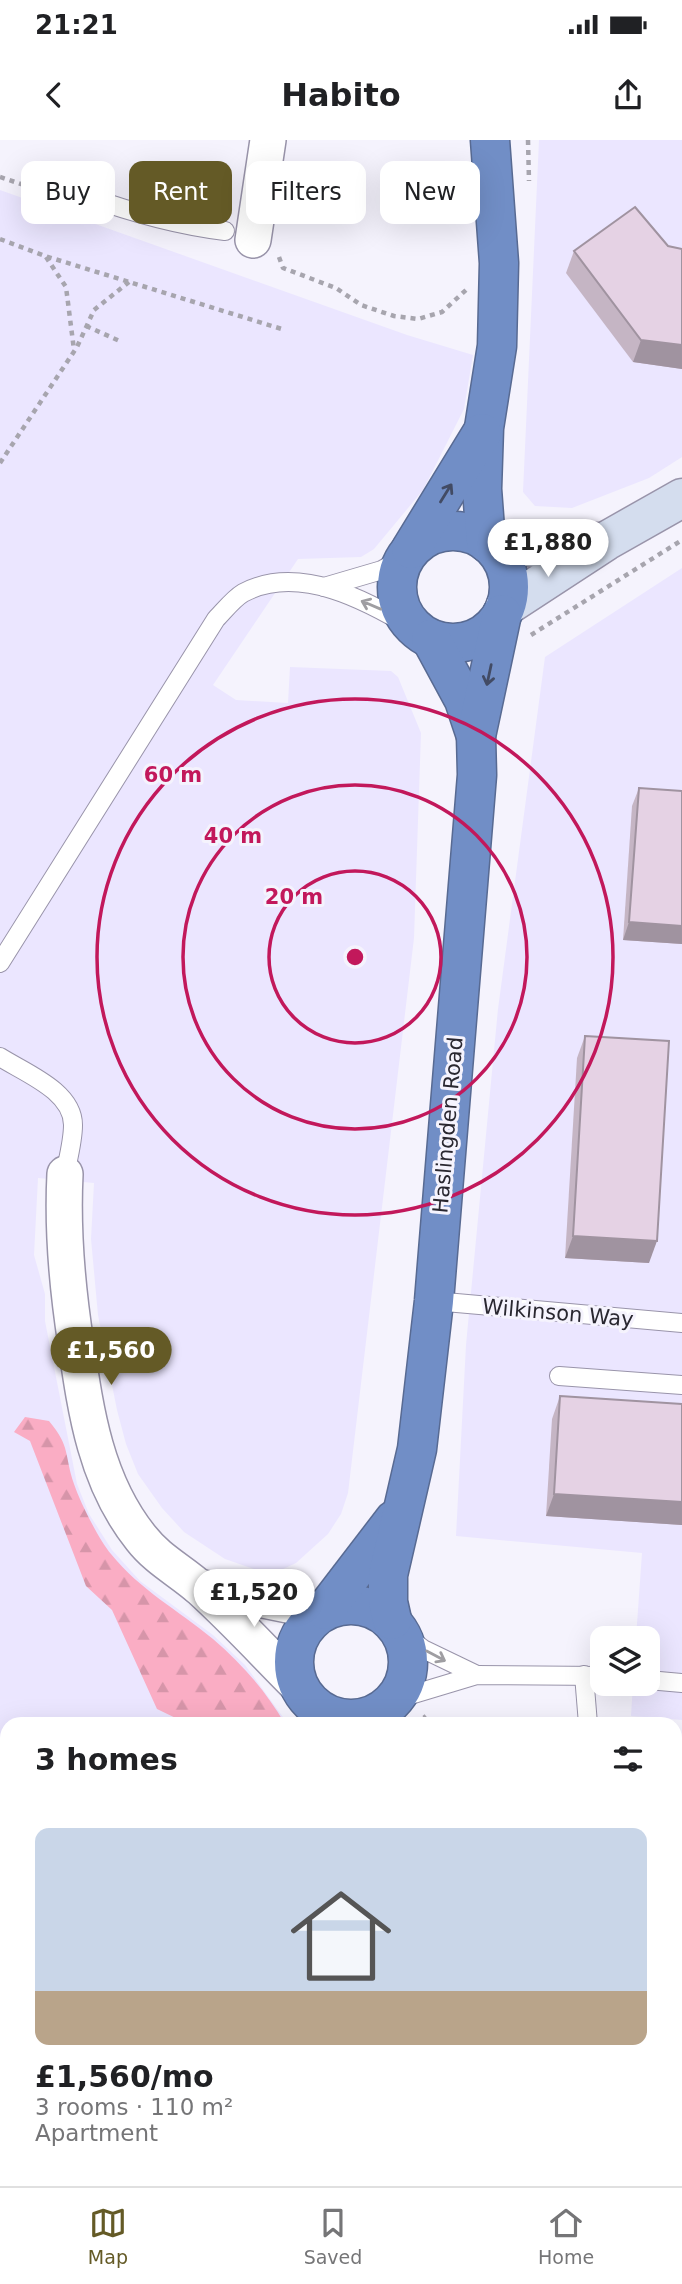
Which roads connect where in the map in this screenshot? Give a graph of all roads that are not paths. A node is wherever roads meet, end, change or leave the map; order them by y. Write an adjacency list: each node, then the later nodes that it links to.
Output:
1 (268, 140): 4 (street)
2 (490, 140): 5 (highway)
3 (115, 206): 4 (lane)
4 (251, 240)
5 (484, 428): 8 (highway); 9 (highway, one-way to 5)
6 (682, 498): 7 (main road)
7 (606, 541): 8 (main road); 11 (main road)
8 (487, 543): 9 (highway); 11 (highway)
9 (408, 553): 10 (lane); 12 (highway)
10 (324, 587): 12 (lane, one-way to 10); 14 (lane)
11 (504, 611): 12 (highway); 13 (highway, Haslingden Road, one-way to 13)
12 (423, 634): 13 (highway, Haslingden Road)
13 (477, 736): 17 (highway, Haslingden Road)
14 (0, 963)
15 (0, 1057): 16 (lane)
16 (65, 1174): 22 (street)
17 (434, 1301): 18 (lane, Wilkinson Way); 21 (highway, Haslingden Road)
18 (682, 1323)
19 (559, 1376): 20 (lane)
20 (682, 1385)
21 (400, 1512): 23 (highway, Haslingden Road); 24 (highway, Haslingden Road)
22 (199, 1587): 23 (street); 30 (street)
23 (323, 1611): 24 (highway); 30 (highway)
24 (395, 1625): 25 (lane, one-way to 25); 31 (highway)
25 (477, 1675): 26 (lane); 31 (lane)
26 (590, 1676)
27 (660, 1680): 28 (lane)
28 (682, 1683)
29 (591, 1696): 34 (lane)
30 (309, 1704): 32 (highway)
31 (390, 1709): 33 (highway)
32 (338, 1717)
33 (366, 1717)
34 (590, 1717)

